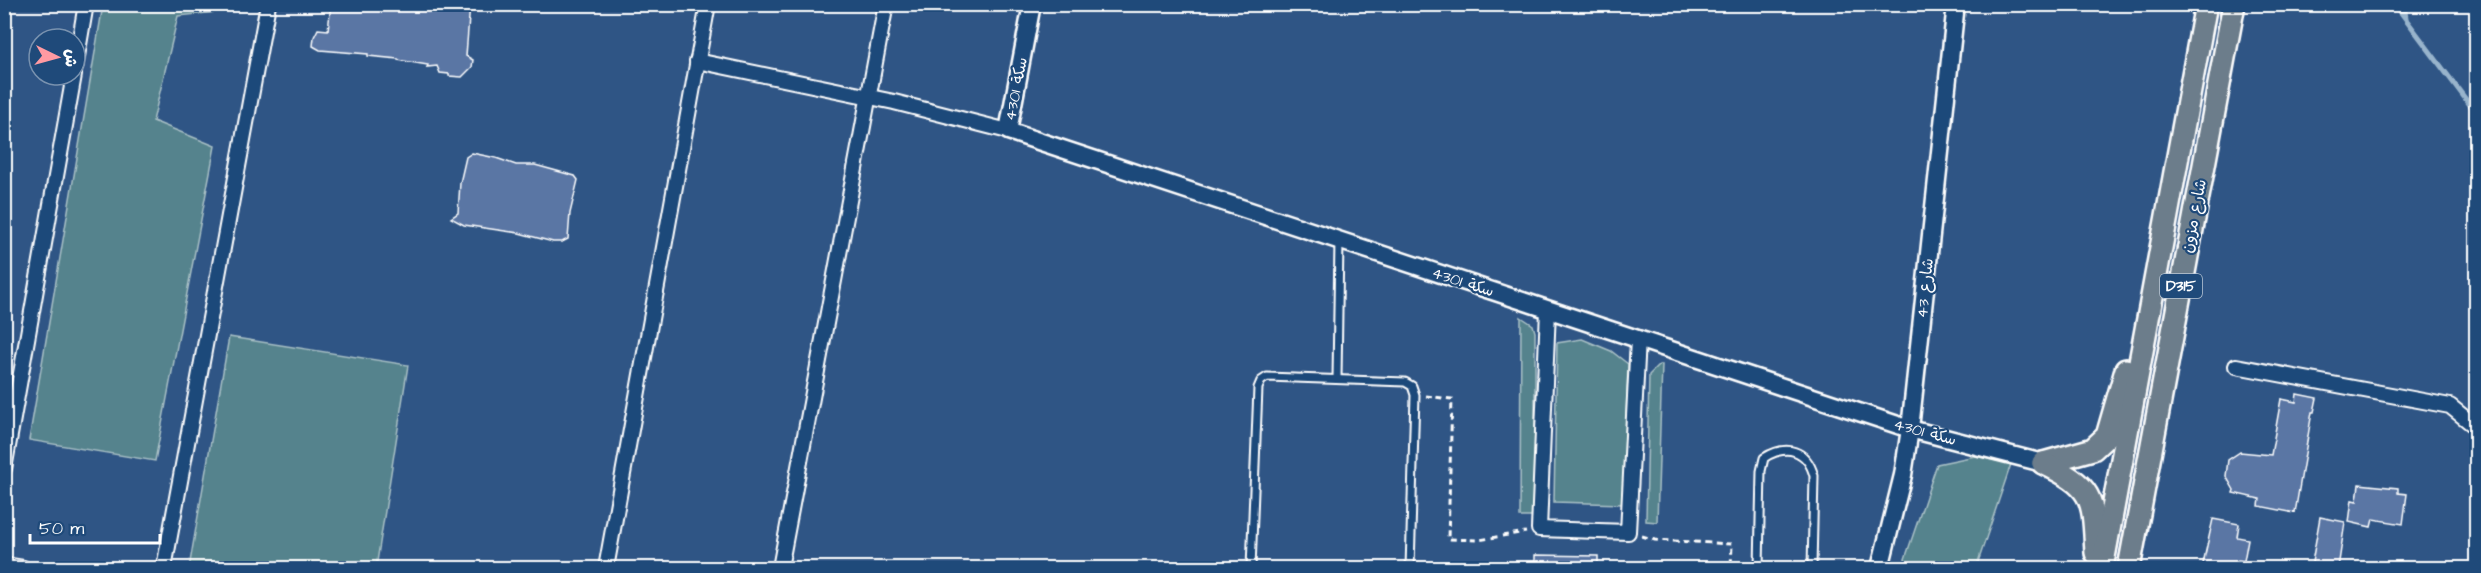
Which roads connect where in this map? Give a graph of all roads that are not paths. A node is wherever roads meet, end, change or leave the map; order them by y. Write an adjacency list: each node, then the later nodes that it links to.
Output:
1 (86, 4): 9 (street)
2 (268, 4): 27 (street)
3 (708, 4): 10 (street)
4 (886, 4): 12 (street)
5 (1032, 4): 13 (street, سكة 4301)
6 (1956, 4): 21 (street, شارع 43)
7 (2206, 4): 15 (main road, شارع مزون / D315)
8 (2234, 4): 24 (main road, شارع مزون / D315)
9 (82, 27)
10 (697, 61): 12 (street); 28 (street)
11 (72, 87): 23 (street)
12 (867, 96): 13 (street); 29 (street)
13 (1008, 131): 14 (street, سكة 4301)
14 (1340, 241): 16 (street, سكة 4301); 19 (lane)
15 (2160, 252): 22 (main road); 36 (main road, شارع مزون / D315)
16 (1548, 310): 17 (street, سكة 4301); 17 (street)
17 (1638, 339): 21 (street, سكة 4301)
18 (2236, 366): 20 (street)
19 (1337, 379): 30 (lane); 31 (lane)
20 (2476, 427)
21 (1910, 429): 22 (street, سكة 4301); 34 (street, شارع 43)
22 (2043, 463): 35 (main road)
23 (4, 469)
24 (2140, 508): 37 (main road, شارع مزون / D315); 38 (street)
25 (4, 565): 26 (street)
26 (23, 568)
27 (164, 568)
28 (606, 568)
29 (780, 568)
30 (1251, 568)
31 (1410, 568)
32 (1759, 568): 33 (lane)
33 (1812, 568)
34 (1880, 568)
35 (2096, 568)
36 (2102, 568)
37 (2129, 568)
38 (2139, 568)

